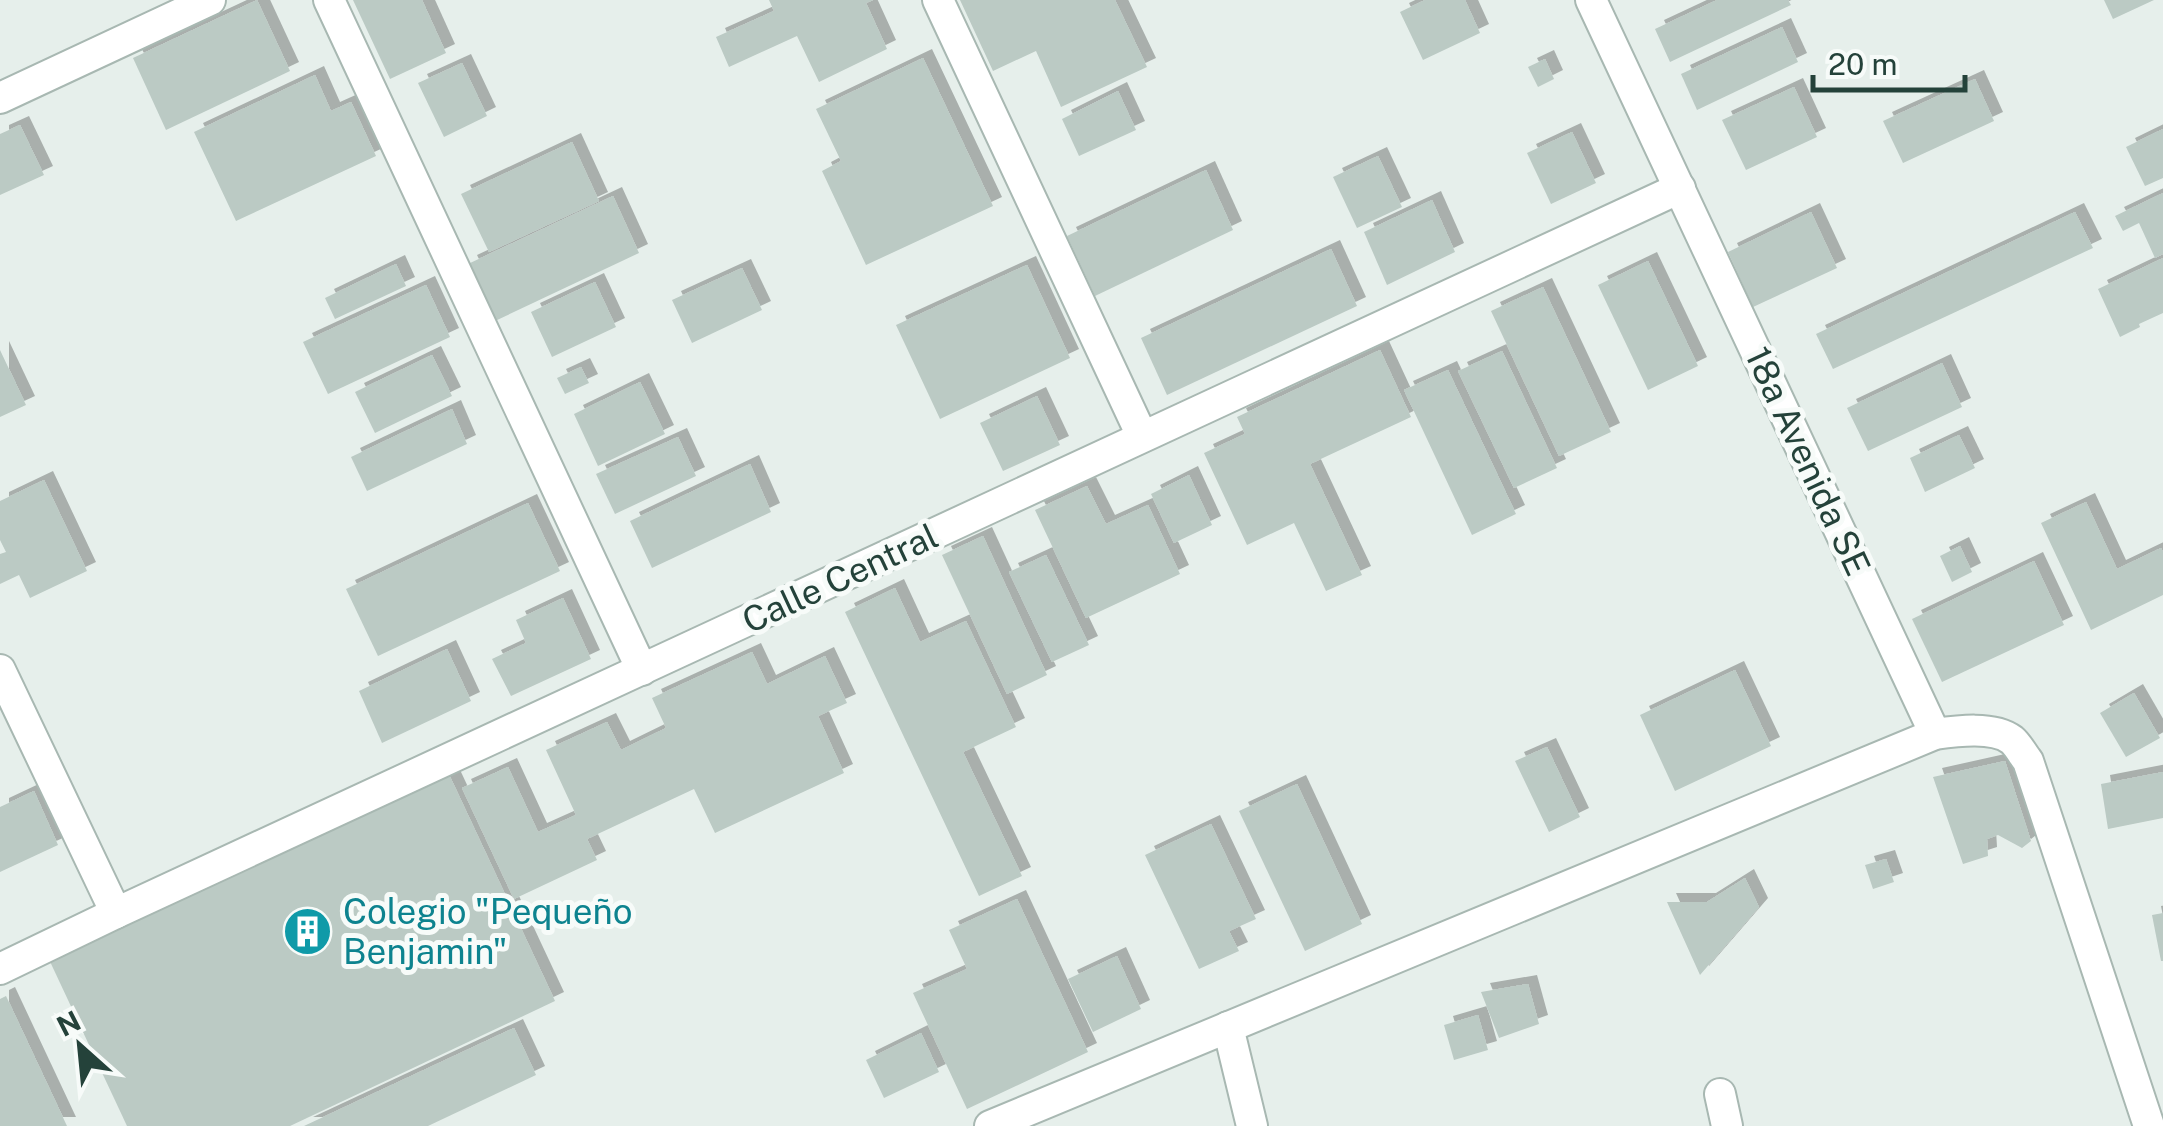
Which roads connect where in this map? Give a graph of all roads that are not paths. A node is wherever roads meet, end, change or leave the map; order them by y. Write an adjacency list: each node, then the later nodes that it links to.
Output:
1 (210, 0): 5 (street)
2 (329, 0): 9 (street)
3 (938, 0): 7 (street)
4 (1591, 0): 6 (street, 18a Avenida SE)
5 (0, 98)
6 (1680, 188): 7 (street, Calle Central); 10 (street, 18a Avenida SE)
7 (1142, 436): 9 (street, Calle Central)
8 (0, 670): 11 (street)
9 (642, 670): 11 (street, Calle Central)
10 (1936, 734): 13 (street); 18 (street)
11 (116, 912): 12 (street, Calle Central)
12 (0, 969)
13 (1228, 1027): 15 (street); 16 (street)
14 (1720, 1094): 17 (street)
15 (990, 1126)
16 (1252, 1126)
17 (1728, 1126)
18 (2149, 1126)

